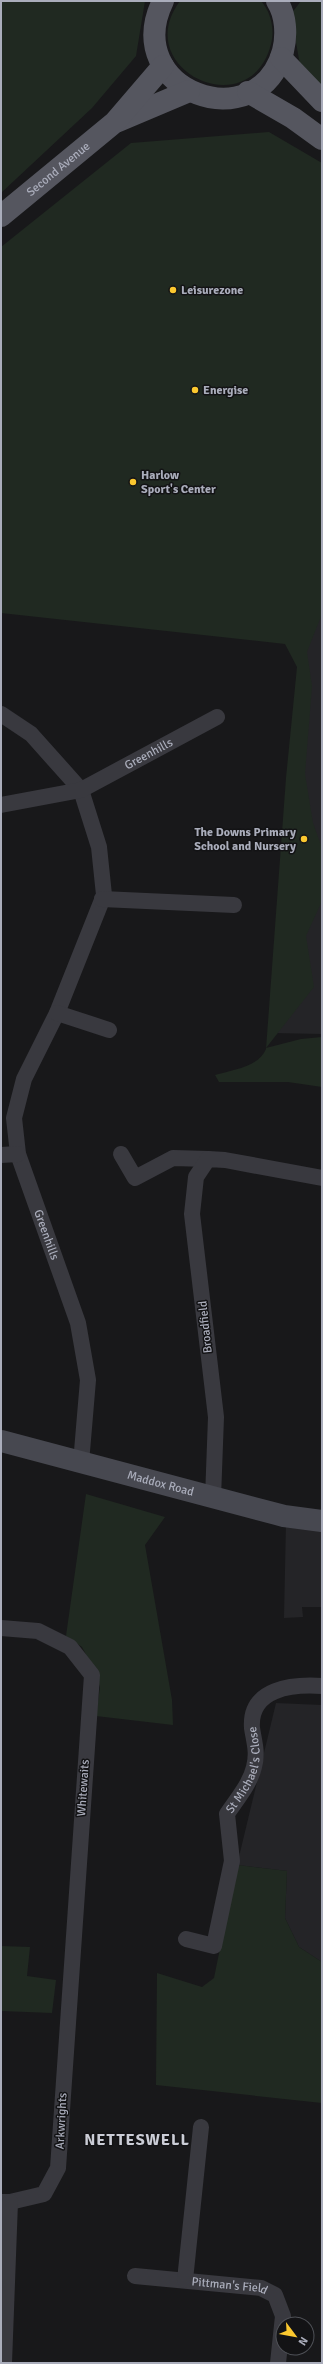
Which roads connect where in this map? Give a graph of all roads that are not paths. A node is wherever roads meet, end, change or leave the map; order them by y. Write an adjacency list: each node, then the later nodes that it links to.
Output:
1 (163, 1): 4 (main road)
2 (279, 2): 3 (main road)
3 (281, 58): 6 (main road); 7 (main road)
4 (163, 66): 5 (main road); 8 (main road, Second Avenue)
5 (189, 91): 6 (main road); 8 (main road, Second Avenue)
6 (248, 92): 9 (main road)
7 (322, 101)
8 (115, 122): 10 (main road, Second Avenue)
9 (322, 139)
10 (1, 216)
11 (1, 714): 13 (street, Greenhills)
12 (217, 717): 13 (street, Greenhills)
13 (81, 790): 14 (street, Greenhills); 15 (street, Greenhills)
14 (1, 805)
15 (102, 900): 16 (street); 17 (street, Greenhills)
16 (234, 905)
17 (57, 1013): 18 (street); 19 (street, Greenhills)
18 (109, 1030)
19 (18, 1154): 21 (street); 25 (street, Greenhills)
20 (121, 1154): 22 (street)
21 (1, 1155)
22 (208, 1159): 23 (street); 26 (street, Broadfield)
23 (322, 1178)
24 (1, 1441): 25 (street, Maddox Road)
25 (81, 1463): 26 (street, Maddox Road)
26 (213, 1498): 27 (street, Maddox Road)
27 (322, 1521)
28 (1, 1628): 31 (street, Whitewaits)
29 (322, 1686): 30 (street, St Michael's Close)
30 (186, 1939)
31 (68, 2009): 33 (street, Arkwrights)
32 (201, 2127): 35 (street, Pittman's Field)
33 (6, 2202): 36 (street, Arkwrights)
34 (135, 2276): 35 (street, Pittman's Field)
35 (185, 2280): 37 (street, Pittman's Field)
36 (4, 2363)
37 (278, 2363)

